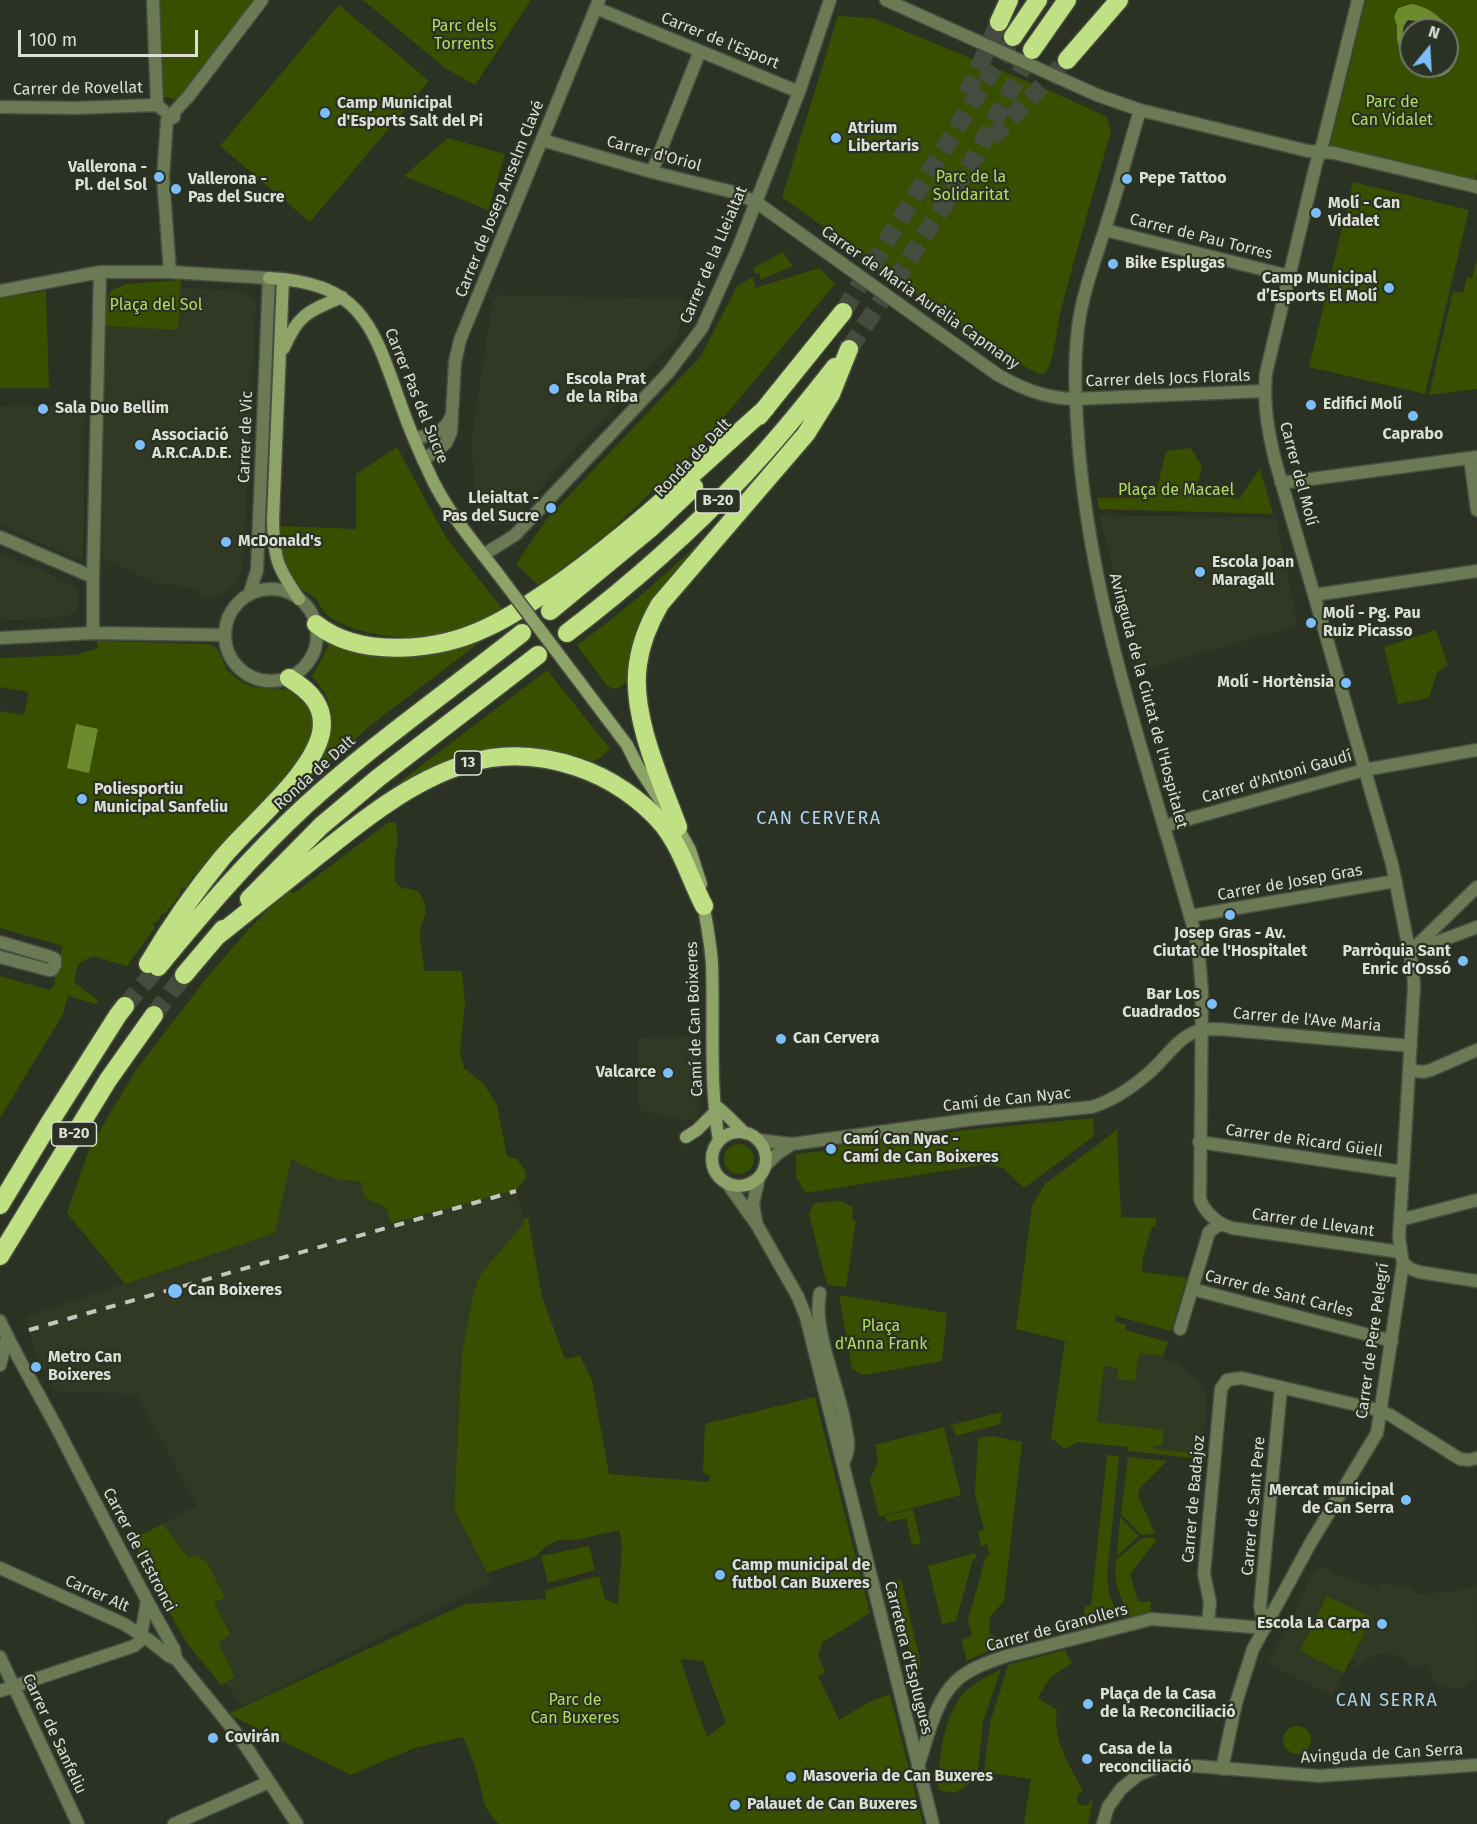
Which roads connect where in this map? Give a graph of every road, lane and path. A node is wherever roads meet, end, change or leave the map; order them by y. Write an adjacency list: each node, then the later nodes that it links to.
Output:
1 (153, 0): 19 (street)
2 (262, 0): 19 (street)
3 (830, 0): 16 (street, Carrer de la Lleialtat)
4 (886, 0): 18 (street)
5 (1009, 0): 11 (highway)
6 (1038, 0): 12 (highway)
7 (1067, 0): 13 (highway)
8 (1119, 0): 15 (highway)
9 (1358, 0): 21 (street, Carrer del Molí)
10 (597, 4): 14 (street, Carrer de l'Esport); 20 (street, Carrer de Josep Anselm Clavé)
11 (999, 22)
12 (1013, 38)
13 (1032, 50)
14 (700, 51): 16 (street, Carrer de l'Esport); 22 (street)
15 (1067, 60)
16 (799, 92): 24 (street, Carrer de la Lleialtat)
17 (0, 107): 19 (street, Carrer de Rovellat)
18 (1140, 110): 21 (street); 25 (street, Avinguda de la Ciutat de l'Hospitalet)
19 (165, 112): 27 (street)
20 (542, 140): 22 (street, Carrer d'Oriol); 38 (street, Carrer de Josep Anselm Clavé)
21 (1320, 152): 23 (street); 28 (street, Carrer del Molí)
22 (652, 172): 24 (street, Carrer d'Oriol)
23 (1477, 187)
24 (756, 202): 36 (street, Carrer de Maria Aurèlia Capmany); 45 (street, Carrer de la Lleialtat)
25 (1105, 230): 28 (street, Carrer de Pau Torres); 36 (street, Avinguda de la Ciutat de l'Hospitalet)
26 (100, 272): 27 (street); 31 (street); 47 (street)
27 (170, 272): 29 (street)
28 (1289, 276): 35 (street, Carrer del Molí)
29 (269, 278): 30 (street, Carrer Pas del Sucre); 48 (street, Carrer de Vic)
30 (283, 279): 32 (street, Carrer Pas del Sucre); 34 (street, Carrer de Vic)
31 (0, 291)
32 (342, 297): 34 (street, Carrer de Vic); 39 (street, Carrer Pas del Sucre)
33 (843, 312): 37 (highway, Ronda de Dalt / B-20)
34 (280, 358): 50 (street, Carrer de Vic)
35 (1264, 391): 36 (street, Carrer dels Jocs Florals); 42 (street, Carrer del Molí)
36 (1074, 399): 63 (street, Avinguda de la Ciutat de l'Hospitalet)
37 (766, 408): 51 (highway, Ronda de Dalt / B-20); 52 (highway)
38 (452, 416): 39 (street); 41 (street, Carrer de Josep Anselm Clavé)
39 (414, 438): 41 (street, Carrer Pas del Sucre)
40 (1473, 458): 42 (street); 43 (street)
41 (423, 459): 45 (street, Carrer Pas del Sucre)
42 (1281, 483): 49 (street, Carrer del Molí)
43 (1477, 510)
44 (0, 537): 47 (street)
45 (483, 555): 60 (street, Carrer Pas del Sucre, bridge)
46 (1477, 571): 49 (street)
47 (93, 577): 53 (street)
48 (249, 595): 50 (street); 56 (street)
49 (1314, 595): 62 (street, Carrer del Molí)
50 (299, 599): 52 (street)
51 (550, 611)
52 (316, 624): 59 (street)
53 (93, 633): 56 (street); 57 (street)
54 (522, 633): 59 (highway, Ronda de Dalt)
55 (567, 633): 64 (highway, B-20)
56 (225, 635): 59 (street)
57 (0, 638)
58 (538, 655): 70 (highway)
59 (289, 678)
60 (578, 680): 64 (street, Camí de Can Boixeres)
61 (1477, 750): 62 (street, Carrer d'Antoni Gaudí)
62 (1364, 770): 63 (street, Carrer d'Antoni Gaudí); 65 (street, Carrer del Molí)
63 (1164, 826): 68 (street, Avinguda de la Ciutat de l'Hospitalet)
64 (678, 827): 67 (street, Camí de Can Boixeres)
65 (1396, 881): 68 (street, Carrer de Josep Gras); 72 (street, Carrer del Molí)
66 (1477, 887): 72 (street)
67 (704, 906): 70 (highway, 13); 81 (street, Camí de Can Boixeres)
68 (1190, 916): 77 (street, Avinguda de la Ciutat de l'Hospitalet)
69 (1477, 927): 72 (street)
70 (216, 937): 74 (highway)
71 (0, 942): 73 (street)
72 (1409, 953): 78 (street, Carrer de Pere Pelegrí)
73 (0, 957)
74 (184, 975)
75 (122, 1009): 92 (highway, B-20)
76 (153, 1015): 96 (highway, B-20)
77 (1201, 1030): 78 (street, Carrer de l'Ave Maria); 86 (street, Avinguda de la Ciutat de l'Hospitalet); 87 (street, Camí de Can Nyac)
78 (1411, 1046): 80 (street, Carrer de Pere Pelegrí)
79 (1477, 1050): 80 (street)
80 (1409, 1070): 89 (street, Carrer de Pere Pelegrí)
81 (715, 1109): 82 (street, Camí de Can Boixeres); 83 (street); 85 (street, Camí de Can Boixeres)
82 (745, 1133): 84 (street); 85 (street)
83 (686, 1137)
84 (758, 1140): 87 (street, Camí de Can Nyac); 88 (street)
85 (719, 1141): 90 (street)
86 (1199, 1142): 89 (street, Carrer de Ricard Güell); 94 (street, Avinguda de la Ciutat de l'Hospitalet)
87 (792, 1144): 88 (street)
88 (762, 1172): 90 (street); 95 (street, Carretera d'Esplugues)
89 (1403, 1172): 93 (street, Carrer de Pere Pelegrí)
90 (727, 1183): 95 (street, Carretera d'Esplugues)
91 (1477, 1200): 93 (street)
92 (0, 1205)
93 (1400, 1220): 97 (street, Carrer de Pere Pelegrí)
94 (1222, 1225): 97 (street, Carrer de Llevant); 99 (street)
95 (756, 1226): 118 (street, Carretera d'Esplugues)
96 (0, 1256)
97 (1401, 1258): 98 (street, Carrer de Llevant); 103 (street, Carrer de Pere Pelegrí)
98 (1477, 1281)
99 (1192, 1289): 101 (street); 103 (street, Carrer de Sant Carles)
100 (0, 1321): 102 (street, Carrer de l'Estronci)
101 (1180, 1329)
102 (7, 1337): 104 (street); 109 (street, Carrer de l'Estronci)
103 (1392, 1341): 106 (street, Carrer de Pere Pelegrí)
104 (0, 1365)
105 (1281, 1387): 106 (street); 110 (street, Carrer de Badajoz); 111 (street, Carrer de Sant Pere)
106 (1381, 1411): 107 (street); 111 (street, Carrer de Pere Pelegrí)
107 (1477, 1458)
108 (0, 1568): 112 (street, Carrer Alt)
109 (147, 1601): 112 (street); 114 (street, Carrer de l'Estronci)
110 (1208, 1623): 111 (street, Carrer de Granollers); 118 (street, Carrer de Granollers)
111 (1265, 1628): 119 (street, Carrer de Pere Pelegrí)
112 (141, 1635): 114 (street, Carrer Alt); 115 (street)
113 (0, 1658): 115 (street, Carrer de Sanfeliu)
114 (176, 1659): 120 (street, Carrer de l'Estronci)
115 (14, 1687): 116 (street); 121 (street, Carrer de Sanfeliu)
116 (0, 1691)
117 (1477, 1765): 119 (street, Avinguda de Can Serra)
118 (918, 1766): 124 (street, Carretera d'Esplugues)
119 (1222, 1769): 125 (street, Avinguda de Can Serra)
120 (269, 1782): 122 (street); 123 (street, Carrer de l'Estronci)
121 (78, 1824)
122 (174, 1824)
123 (297, 1824)
124 (933, 1824)
125 (1103, 1824)

